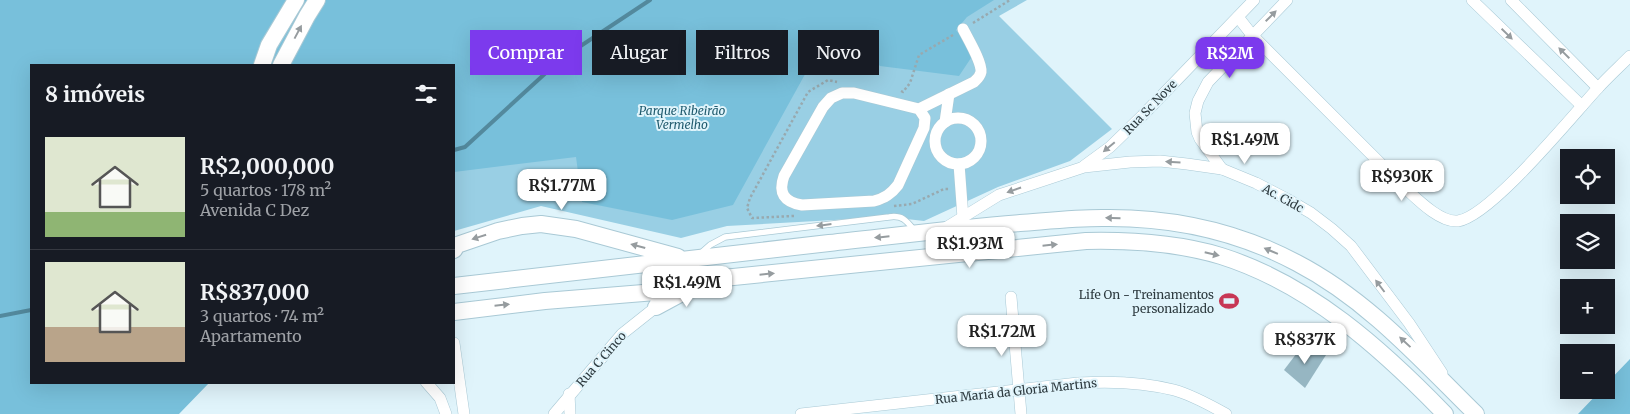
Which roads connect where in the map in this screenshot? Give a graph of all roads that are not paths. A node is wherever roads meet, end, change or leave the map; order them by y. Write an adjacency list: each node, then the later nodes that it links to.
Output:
1 (296, 0): 11 (street)
2 (317, 0): 12 (street, one-way to 2)
3 (1254, 0): 7 (street, Rua Sc Nove)
4 (1287, 0): 9 (street, one-way to 4)
5 (1472, 0): 15 (street, one-way to 15)
6 (1511, 0): 13 (street, one-way to 6)
7 (1238, 18): 9 (street); 21 (street, Rua Sc Nove, one-way to 21)
8 (963, 29): 14 (street)
9 (1252, 35): 15 (street); 22 (street)
10 (1630, 56): 13 (street)
11 (262, 64)
12 (282, 64)
13 (1598, 88): 15 (street)
14 (949, 94): 16 (street); 17 (street)
15 (1582, 106)
16 (919, 108): 18 (street); 18 (street)
17 (945, 122): 19 (street); 20 (street)
18 (924, 128): 19 (street)
19 (937, 132): 20 (street)
20 (959, 164): 23 (street)
21 (1084, 167): 22 (street, Ac. Cidc, one-way to 21); 23 (street, Ac. Cidc, one-way to 23)
22 (1222, 169): 38 (street, Ac. Cidc, one-way to 22)
23 (963, 218): 24 (street, Ac. Cidc)
24 (945, 229): 26 (street, one-way to 26); 38 (street, one-way to 24)
25 (455, 247): 26 (street, one-way to 25)
26 (690, 259): 27 (street)
27 (650, 264): 29 (street); 30 (street)
28 (694, 281): 30 (street); 32 (street); 46 (street, one-way to 46)
29 (455, 286)
30 (668, 291): 32 (street, Rua C Cinco); 33 (street, one-way to 30)
31 (1011, 297): 36 (street)
32 (656, 307): 37 (street, Rua C Cinco)
33 (455, 312)
34 (455, 350): 40 (street)
35 (428, 384): 39 (street)
36 (1018, 389): 43 (street, Rua Maria da Gloria Martins); 44 (street); 45 (street, Rua Maria da Gloria Martins)
37 (570, 394): 41 (street, Rua C Cinco); 42 (street)
38 (1459, 397): 47 (street)
39 (446, 414)
40 (464, 414)
41 (554, 414)
42 (570, 414)
43 (801, 414)
44 (1020, 414)
45 (1226, 414)
46 (1445, 414)
47 (1476, 414)

